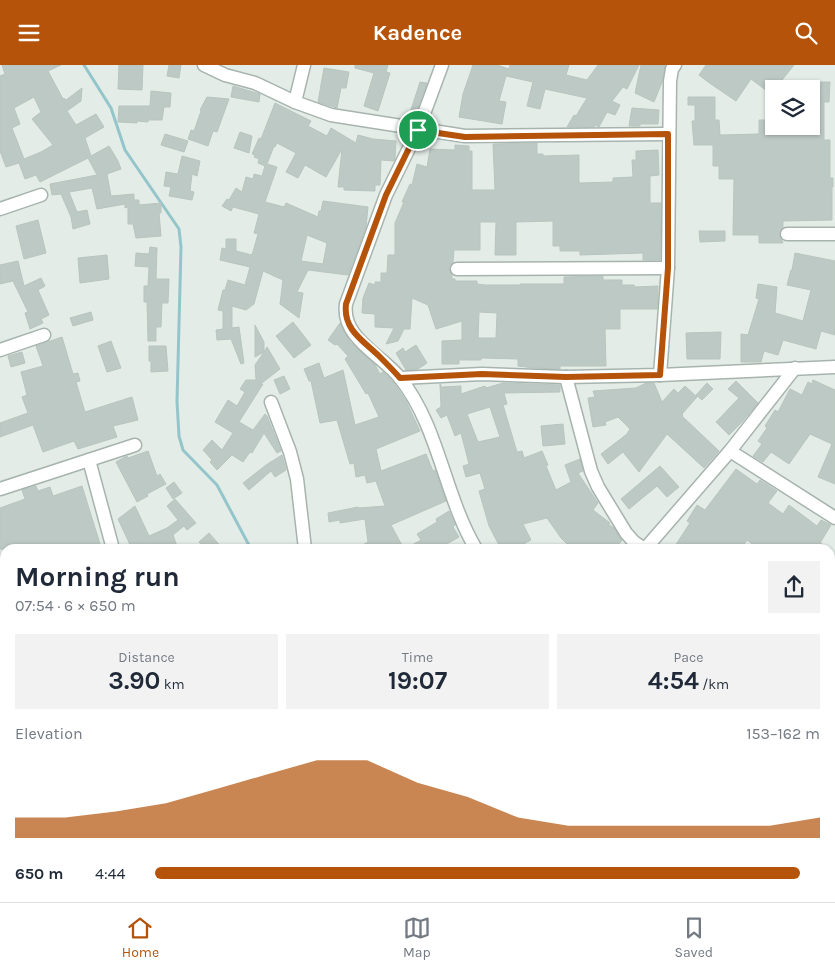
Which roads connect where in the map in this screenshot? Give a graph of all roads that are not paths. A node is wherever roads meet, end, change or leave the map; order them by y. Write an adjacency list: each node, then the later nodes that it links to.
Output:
1 (204, 65): 5 (street)
2 (304, 65): 5 (street)
3 (442, 65): 6 (street)
4 (675, 65): 7 (street)
5 (295, 102): 6 (street)
6 (418, 130): 7 (street); 20 (street)
7 (668, 134): 12 (street)
8 (41, 195): 9 (street)
9 (0, 209)
10 (787, 234): 11 (street)
11 (835, 234)
12 (668, 268): 13 (street); 18 (street)
13 (457, 269)
14 (44, 335): 15 (street)
15 (0, 350)
16 (835, 367): 17 (street)
17 (795, 368): 18 (street); 23 (street)
18 (660, 375): 19 (street)
19 (566, 377): 20 (street); 30 (street)
20 (400, 378): 29 (street)
21 (271, 402): 28 (street)
22 (135, 445): 24 (street)
23 (730, 451): 26 (street); 31 (street)
24 (89, 460): 25 (street); 27 (street)
25 (0, 489)
26 (835, 518)
27 (112, 544)
28 (304, 544)
29 (474, 544)
30 (637, 544)
31 (649, 544)

